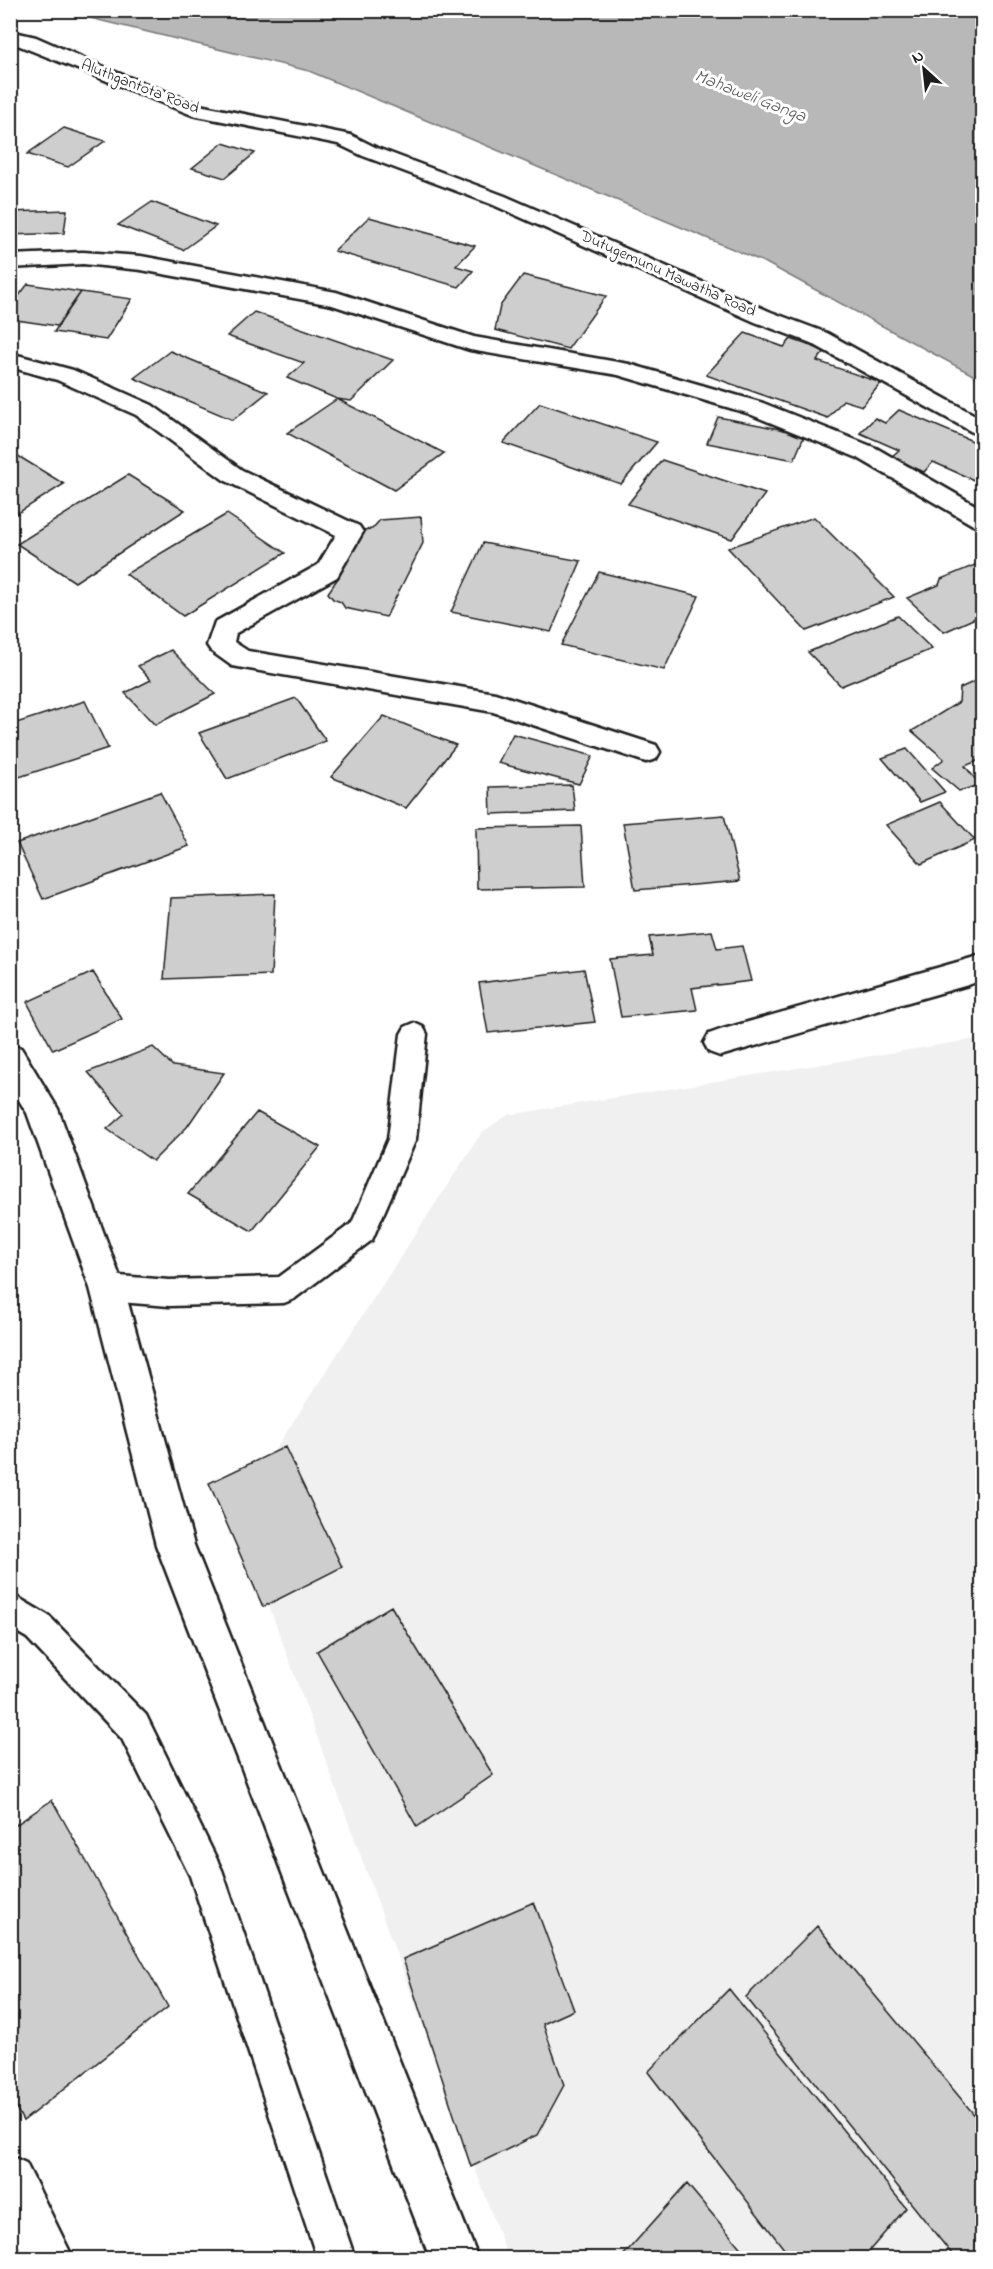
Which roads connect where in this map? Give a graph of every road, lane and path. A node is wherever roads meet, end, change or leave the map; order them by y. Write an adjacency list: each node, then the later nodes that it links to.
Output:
1 (10, 36): 2 (street, Aluthgantota Road)
2 (344, 140): 5 (street, Dutugemunu Mawatha Road)
3 (10, 262): 6 (street)
4 (10, 360): 7 (street)
5 (982, 428)
6 (982, 519)
7 (646, 752)
8 (982, 967): 10 (street)
9 (414, 1034): 12 (lane)
10 (720, 1043)
11 (10, 1058): 12 (street)
12 (107, 1288): 17 (street)
13 (10, 1608): 16 (lane)
14 (10, 2179): 15 (street)
15 (49, 2259)
16 (336, 2259)
17 (454, 2259)

